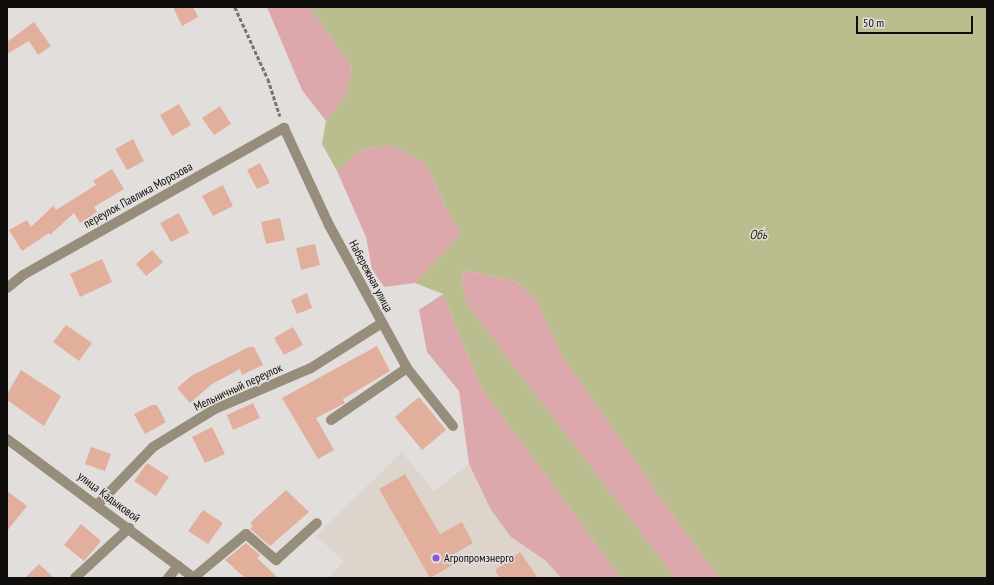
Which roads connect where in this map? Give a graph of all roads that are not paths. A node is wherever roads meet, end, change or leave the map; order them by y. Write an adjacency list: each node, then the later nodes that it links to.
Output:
1 (284, 128): 2 (street, переулок Павлика Морозова); 3 (street, Набережная улица)
2 (7, 288)
3 (382, 323): 4 (street, Набережная улица); 8 (street, Мельничный переулок)
4 (407, 368): 5 (street); 6 (street, Набережная улица)
5 (331, 420)
6 (453, 426)
7 (7, 439): 8 (street, улица Кадыковой)
8 (98, 504): 10 (street, улица Кадыковой)
9 (317, 523): 14 (street)
10 (129, 528): 11 (street, улица Кадыковой); 12 (street)
11 (178, 566): 13 (street); 14 (street, улица Кадыковой)
12 (74, 578)
13 (168, 578)
14 (194, 578)

